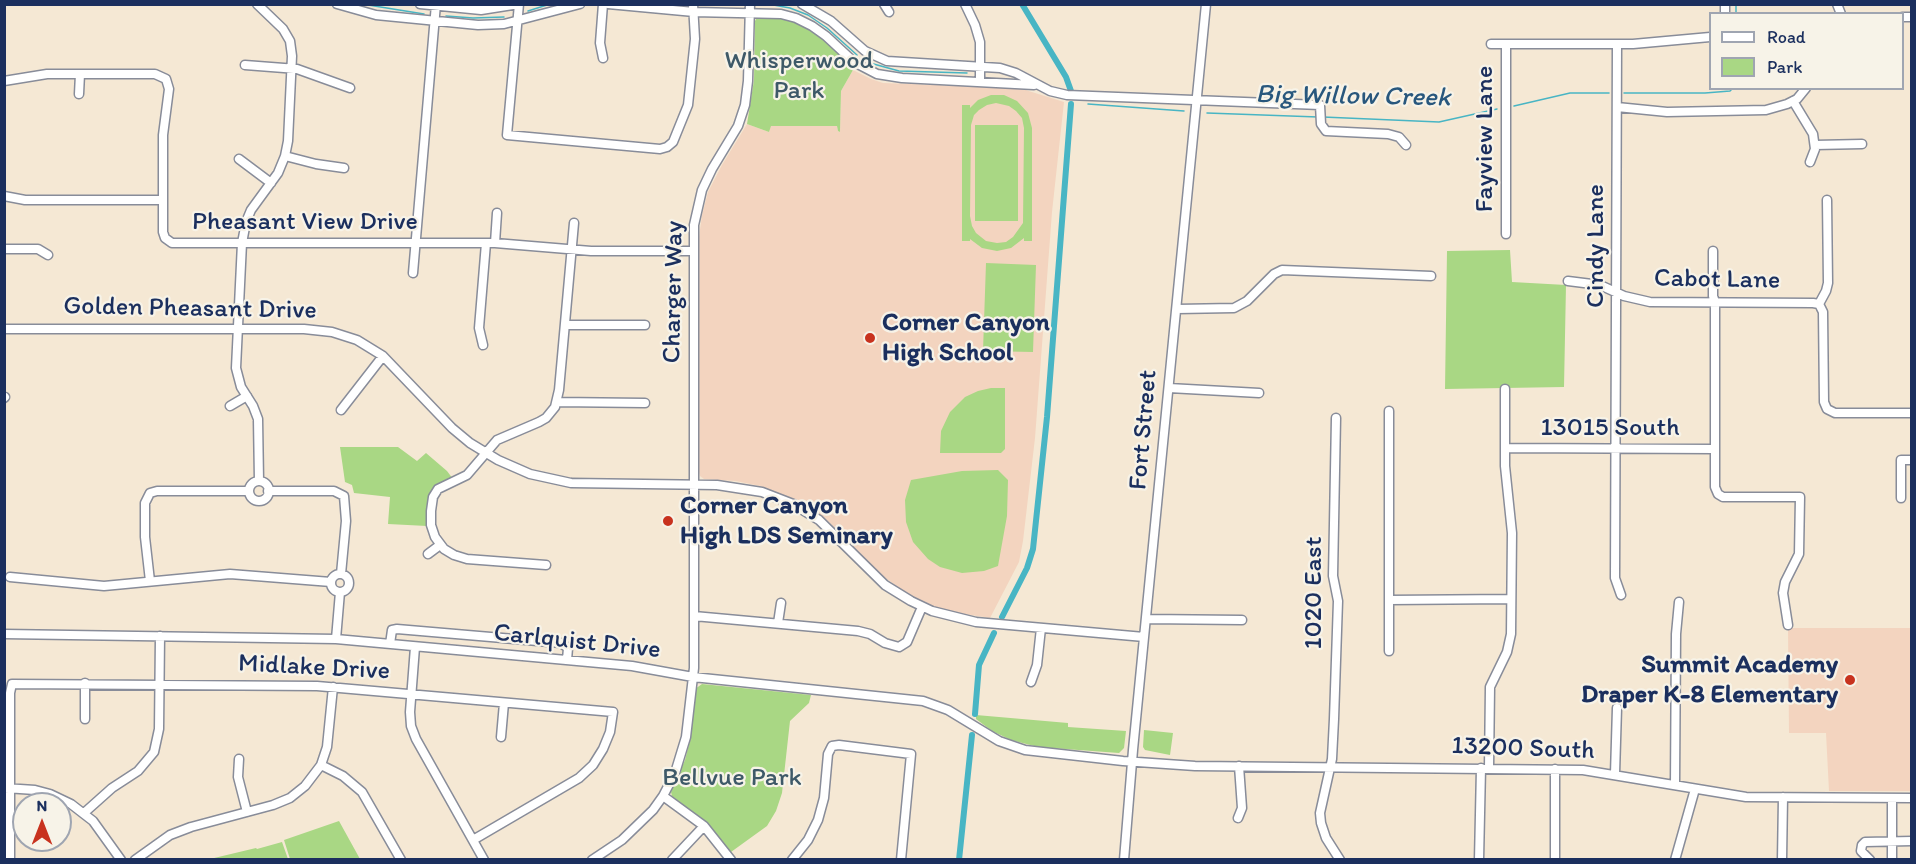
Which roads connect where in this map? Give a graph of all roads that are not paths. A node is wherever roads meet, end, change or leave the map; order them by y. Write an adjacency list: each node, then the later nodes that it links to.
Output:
1 (256, 4): 23 (street)
2 (337, 4): 14 (street)
3 (420, 4): 11 (street)
4 (519, 4): 11 (street); 15 (street)
5 (580, 4): 15 (street)
6 (603, 4): 20 (street)
7 (608, 4): 12 (street)
8 (802, 4): 22 (street)
9 (965, 4): 22 (street)
10 (1206, 4): 31 (street, Fort Street)
11 (436, 5): 14 (street)
12 (693, 8): 13 (street); 15 (street)
13 (750, 8): 26 (street); 53 (street, Charger Way)
14 (434, 21): 15 (street); 49 (street)
15 (517, 21)
16 (1709, 37): 19 (street)
17 (1491, 44): 18 (street)
18 (1506, 44): 19 (street); 47 (street, Fayview Lane)
19 (1617, 44): 33 (street, Cindy Lane)
20 (603, 58)
21 (245, 66): 23 (street)
22 (981, 66): 26 (street); 27 (street)
23 (292, 68): 28 (street); 37 (street)
24 (80, 74): 25 (street, Pheasant View Drive); 30 (street); 43 (street, Pheasant View Drive)
25 (4, 81)
26 (980, 81): 27 (street)
27 (1040, 87): 31 (street)
28 (350, 88)
29 (1804, 90): 32 (street)
30 (79, 94)
31 (1198, 101): 35 (street); 62 (street, Fort Street)
32 (1793, 101): 33 (street); 36 (street)
33 (1617, 107): 59 (street, Cindy Lane)
34 (1862, 144): 36 (street)
35 (1406, 145)
36 (1815, 145): 39 (street)
37 (285, 156): 40 (street); 41 (street)
38 (239, 159): 41 (street)
39 (1810, 162)
40 (344, 168)
41 (271, 183): 48 (street)
42 (4, 196): 43 (street)
43 (163, 200): 48 (street, Pheasant View Drive)
44 (1827, 200): 61 (street)
45 (497, 213): 50 (street)
46 (574, 223): 52 (street)
47 (1506, 234)
48 (242, 243): 49 (street, Pheasant View Drive); 66 (street)
49 (416, 243): 50 (street, Pheasant View Drive); 56 (street)
50 (491, 243): 52 (street, Pheasant View Drive); 67 (street)
51 (4, 249): 55 (street)
52 (572, 250): 53 (street, Pheasant View Drive); 63 (street)
53 (694, 251): 86 (street, Charger Way)
54 (1713, 251): 60 (street)
55 (48, 255)
56 (413, 273)
57 (1431, 276): 62 (street)
58 (1568, 281): 59 (street, Cabot Lane)
59 (1616, 292): 60 (street, Cabot Lane); 81 (street, Cindy Lane)
60 (1715, 302): 61 (street, Cabot Lane); 82 (street)
61 (1819, 304): 78 (street)
62 (1177, 309): 69 (street, Fort Street)
63 (565, 325): 64 (street); 73 (street)
64 (645, 325)
65 (4, 329): 66 (street, Golden Pheasant Drive)
66 (238, 329): 68 (street, Golden Pheasant Drive); 72 (street)
67 (483, 345)
68 (383, 356): 76 (street); 83 (street, Golden Pheasant Drive)
69 (1169, 388): 71 (street); 105 (street, Fort Street)
70 (1505, 388): 80 (street)
71 (1259, 393)
72 (248, 396): 75 (street); 85 (street)
73 (557, 402): 74 (street); 83 (street)
74 (645, 404)
75 (230, 406)
76 (340, 410)
77 (1389, 411): 100 (street)
78 (1911, 413)
79 (1336, 418): 132 (street, 1020 East)
80 (1505, 448): 81 (street, 13015 South); 99 (street)
81 (1616, 448): 82 (street, 13015 South); 98 (street, Cindy Lane)
82 (1714, 449): 108 (street)
83 (486, 454): 86 (street, Golden Pheasant Drive); 90 (street)
84 (1911, 460): 89 (street)
85 (259, 481): 87 (street); 88 (street)
86 (694, 485): 103 (street, Golden Pheasant Drive); 104 (street, Charger Way)
87 (249, 491): 88 (street); 95 (street)
88 (268, 491): 93 (street)
89 (1901, 498)
90 (440, 544): 91 (street); 92 (street)
91 (428, 554)
92 (546, 565)
93 (341, 574): 96 (street); 97 (street)
94 (10, 577): 95 (street)
95 (150, 581): 96 (street)
96 (331, 582): 97 (street)
97 (340, 592): 113 (street)
98 (1621, 594)
99 (1511, 599): 100 (street); 133 (street)
100 (1389, 600): 116 (street)
101 (1679, 602): 136 (street)
102 (781, 603): 107 (street)
103 (922, 607): 107 (street); 109 (street, Golden Pheasant Drive)
104 (694, 616): 107 (street); 118 (street, Charger Way)
105 (1146, 619): 106 (street); 112 (street, Fort Street)
106 (1242, 620)
107 (778, 623)
108 (1788, 625)
109 (1041, 628): 112 (street, Golden Pheasant Drive); 119 (street)
110 (4, 634): 111 (street, Carlquist Drive)
111 (160, 636): 113 (street, Carlquist Drive); 121 (street)
112 (1144, 637): 129 (street, Fort Street)
113 (336, 639): 114 (street, Carlquist Drive)
114 (390, 644): 115 (street, Carlquist Drive); 117 (street)
115 (415, 646): 117 (street, Carlquist Drive); 123 (street)
116 (1389, 651)
117 (567, 660): 118 (street, Carlquist Drive)
118 (693, 677): 129 (street, Carlquist Drive); 139 (street, Charger Way)
119 (1031, 682)
120 (85, 683): 121 (street, Midlake Drive); 126 (street); 137 (street, Midlake Drive)
121 (160, 684): 122 (street, Midlake Drive); 144 (street)
122 (333, 687): 123 (street, Midlake Drive); 130 (street)
123 (411, 694): 124 (street, Midlake Drive); 147 (street)
124 (504, 703): 127 (street); 147 (street, Midlake Drive)
125 (1617, 708): 135 (street)
126 (85, 719)
127 (501, 737)
128 (239, 759): 143 (street)
129 (1132, 761): 131 (street, 13200 South); 160 (street, Fort Street)
130 (321, 765): 143 (street); 153 (street)
131 (1239, 766): 132 (street, 13200 South); 145 (street)
132 (1330, 767): 133 (street, 13200 South); 161 (street, 1020 East)
133 (1485, 768): 134 (street, 13200 South); 162 (street)
134 (1556, 769): 135 (street, 13200 South); 163 (street)
135 (1615, 774): 136 (street, 13200 South)
136 (1675, 785): 138 (street, 13200 South)
137 (7, 788): 144 (street); 150 (street)
138 (1695, 789): 140 (street, 13200 South); 164 (street)
139 (663, 796): 146 (street); 155 (street, Charger Way)
140 (1783, 797): 141 (street, 13200 South); 165 (street)
141 (1892, 798): 142 (street, 13200 South); 148 (street)
142 (1911, 798)
143 (247, 812): 152 (street)
144 (84, 813): 151 (street)
145 (1238, 818)
146 (704, 826): 156 (street); 157 (street)
147 (473, 840): 154 (street)
148 (1892, 841): 149 (street); 166 (street); 167 (street)
149 (1911, 841)
150 (10, 860)
151 (121, 860)
152 (135, 860)
153 (401, 860)
154 (484, 860)
155 (592, 860)
156 (672, 860)
157 (731, 860)
158 (792, 860): 159 (street)
159 (901, 860)
160 (1124, 860)
161 (1340, 860)
162 (1479, 860)
163 (1555, 860)
164 (1675, 860)
165 (1782, 860)
166 (1870, 860)
167 (1892, 860)

